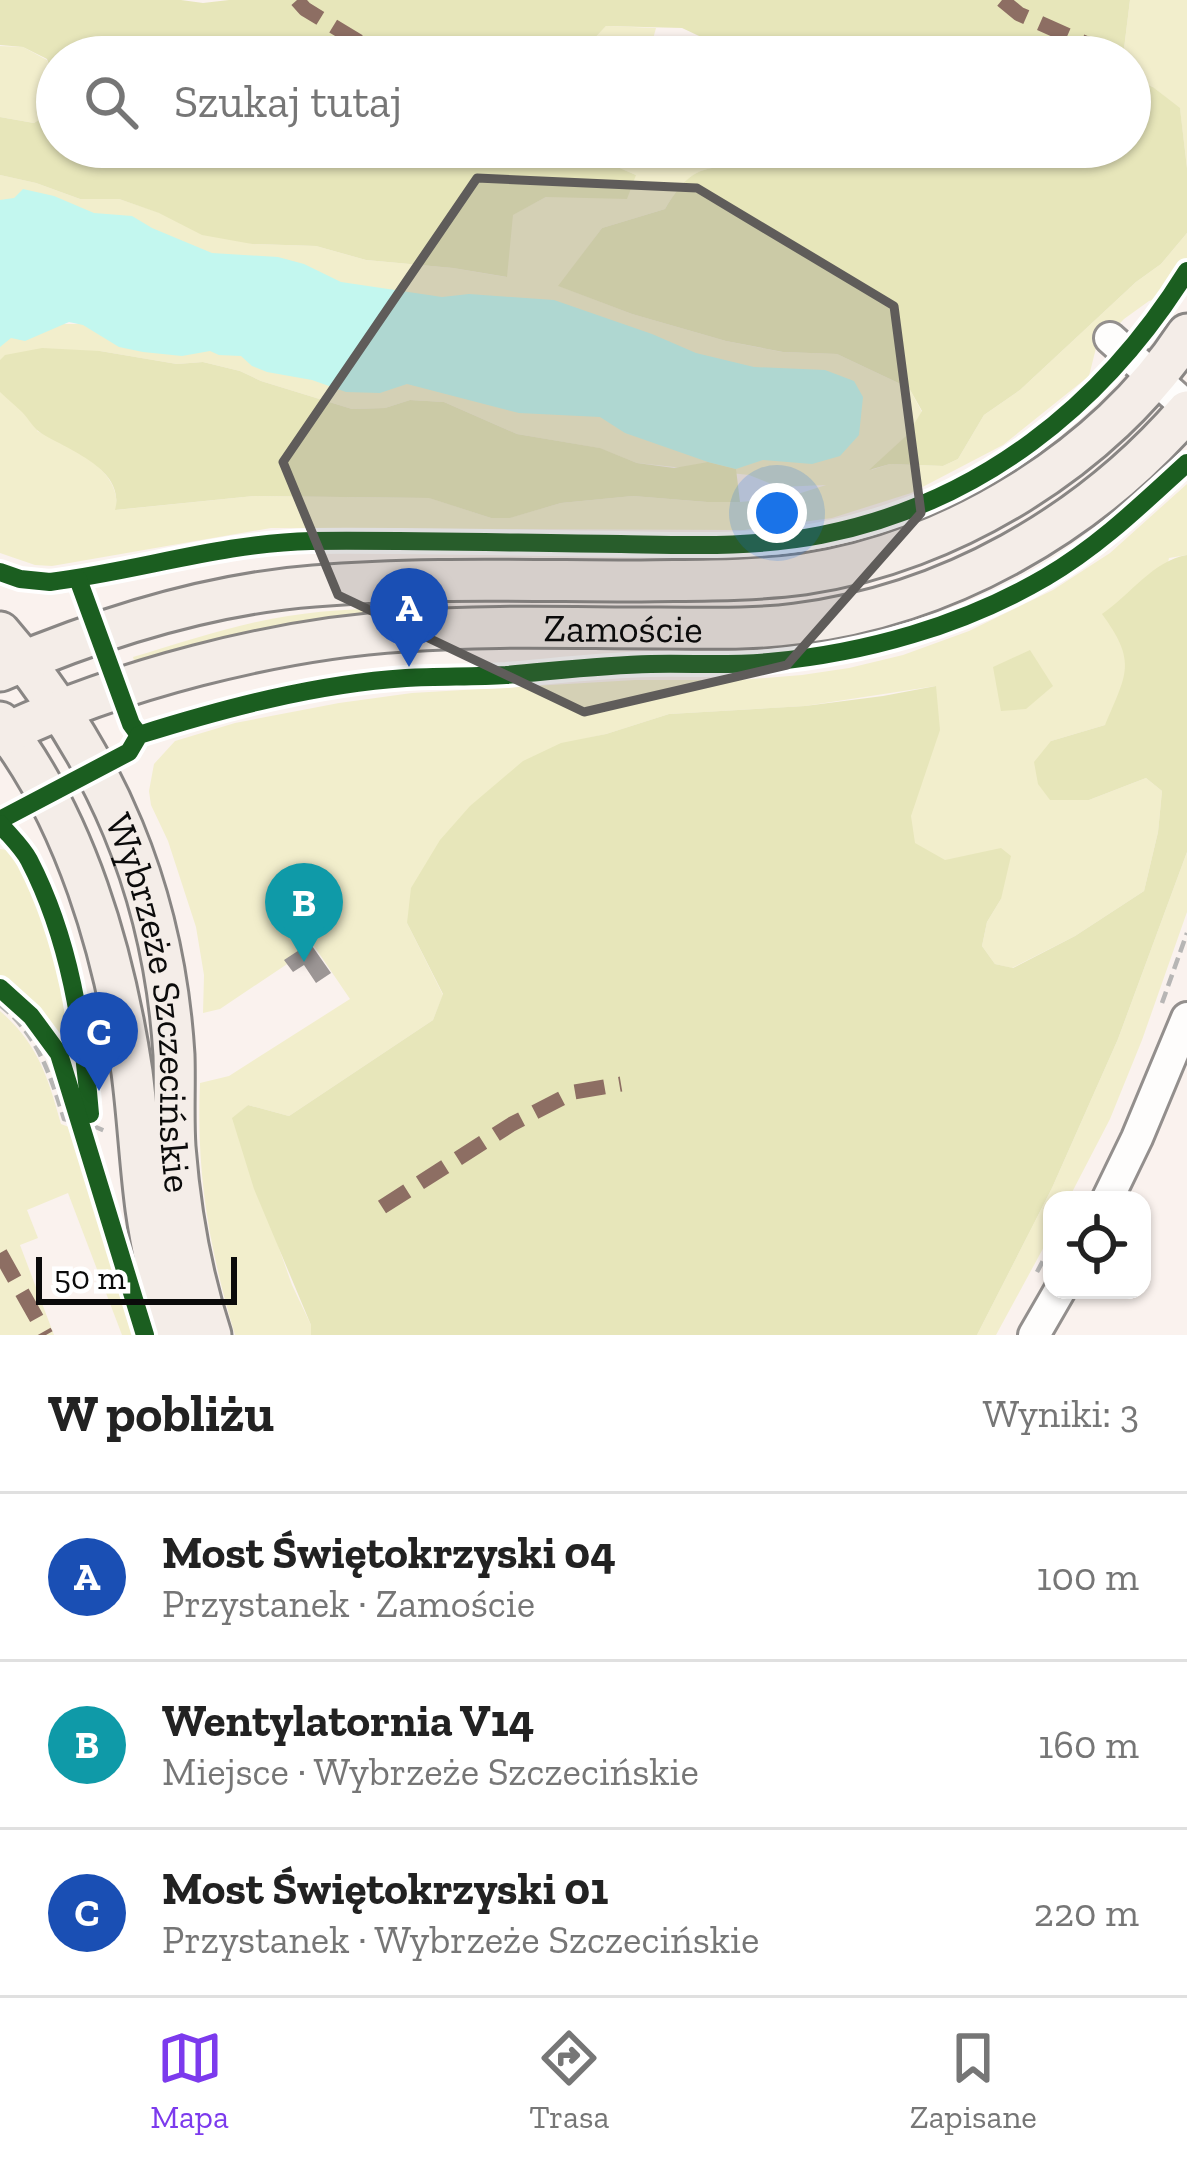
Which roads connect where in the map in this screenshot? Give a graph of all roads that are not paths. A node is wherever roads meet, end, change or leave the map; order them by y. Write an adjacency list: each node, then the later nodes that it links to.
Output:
1 (1187, 334): 3 (street, Zamoście)
2 (1110, 338): 3 (street)
3 (1153, 378): 4 (street); 5 (street, Zamoście)
4 (1187, 409): 6 (street, Zamoście)
5 (8, 654): 6 (street, Wybrzeże Szczecińskie)
6 (61, 711): 7 (street, Zamoście); 12 (street, Wybrzeże Szczecińskie)
7 (2, 730): 11 (street, Wybrzeże Szczecińskie)
8 (1187, 1018): 9 (street)
9 (1111, 1191)
10 (1055, 1299): 13 (street)
11 (174, 1335)
12 (211, 1335)
13 (1034, 1335)

